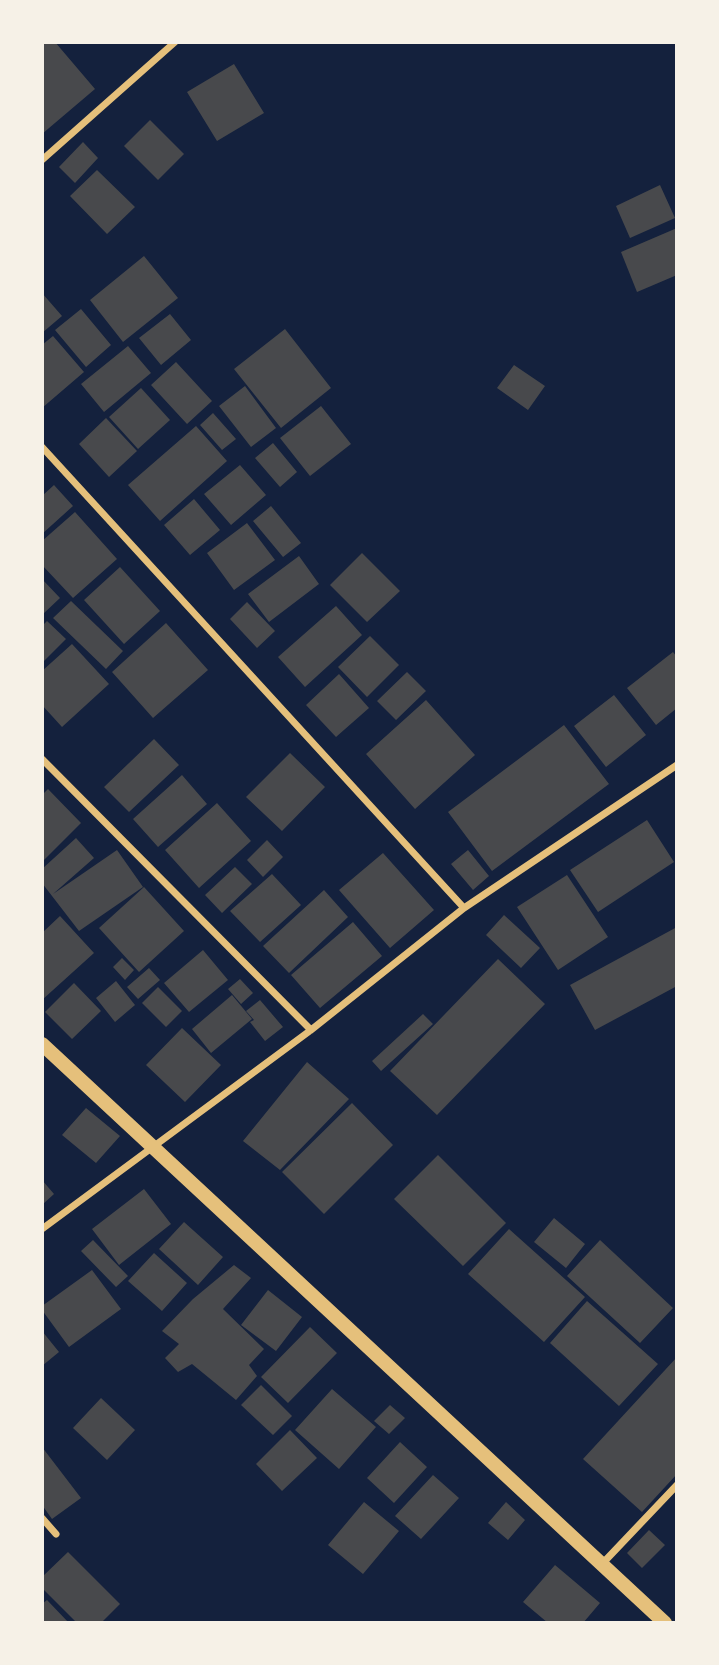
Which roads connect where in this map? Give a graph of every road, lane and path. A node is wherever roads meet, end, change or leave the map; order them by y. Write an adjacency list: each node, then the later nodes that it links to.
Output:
1 (175, 42): 2 (street)
2 (42, 160)
3 (42, 447): 6 (street)
4 (42, 759): 7 (street)
5 (677, 765): 6 (street)
6 (464, 908): 7 (street)
7 (311, 1030): 9 (street)
8 (42, 1044): 9 (main road)
9 (154, 1148): 10 (street); 14 (main road)
10 (42, 1229)
11 (677, 1485): 14 (street)
12 (42, 1518): 13 (street)
13 (56, 1534)
14 (602, 1564): 15 (main road)
15 (665, 1623)

